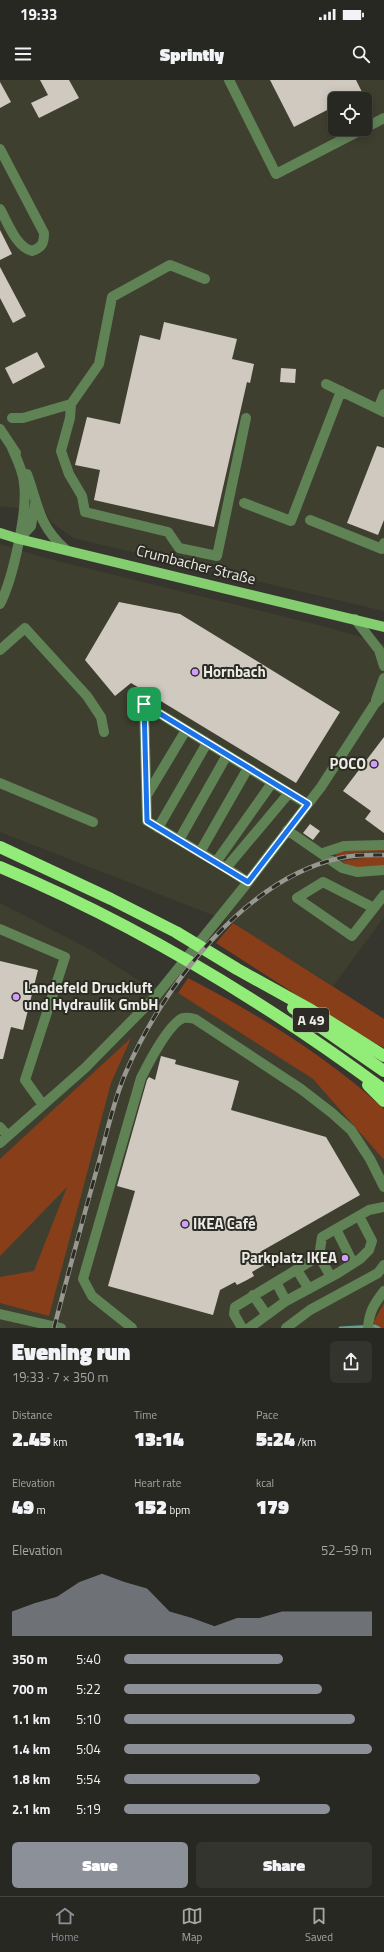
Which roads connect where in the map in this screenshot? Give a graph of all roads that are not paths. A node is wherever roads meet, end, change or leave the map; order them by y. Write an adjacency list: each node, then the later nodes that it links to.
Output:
1 (229, 80): 4 (street)
2 (384, 118): 3 (street)
3 (372, 124)
4 (349, 136)
5 (0, 149): 6 (street)
6 (0, 209)
7 (205, 279): 11 (street)
8 (326, 384): 9 (street)
9 (341, 391): 12 (street); 17 (street)
10 (384, 394): 12 (street)
11 (71, 404): 13 (street); 14 (street)
12 (381, 411)
13 (12, 418)
14 (246, 418)
15 (2, 435): 16 (street)
16 (12, 448): 18 (street); 21 (street)
17 (244, 503)
18 (35, 504): 21 (street); 23 (street)
19 (310, 520): 22 (street)
20 (0, 533): 21 (main road, Crumbacher Straße)
21 (19, 539): 23 (main road, Crumbacher Straße); 24 (street)
22 (384, 544)
23 (65, 549): 25 (main road, Crumbacher Straße)
24 (0, 604)
25 (355, 619): 26 (main road, Crumbacher Straße); 28 (street)
26 (384, 627)
27 (0, 650): 33 (street)
28 (384, 666)
29 (384, 678): 31 (street)
30 (384, 694): 31 (street)
31 (374, 705): 41 (street)
32 (186, 730): 34 (street); 40 (street); 40 (street)
33 (104, 732)
34 (207, 743): 35 (street); 43 (street)
35 (227, 755): 36 (street); 45 (street)
36 (248, 768): 37 (street); 48 (street)
37 (272, 783): 39 (street); 50 (street)
38 (0, 784): 42 (street)
39 (289, 793): 41 (street); 52 (street)
40 (146, 796): 43 (street)
41 (308, 804): 44 (street)
42 (93, 822)
43 (158, 828): 45 (street)
44 (287, 830): 49 (street); 54 (street)
45 (179, 840): 48 (street)
46 (384, 845): 49 (street)
47 (0, 847): 58 (highway, A 49)
48 (200, 852): 50 (street)
49 (323, 853): 53 (street)
50 (216, 862): 52 (street)
51 (0, 867): 60 (highway, A 49)
52 (226, 868): 54 (street)
53 (384, 870)
54 (248, 882): 64 (street)
55 (384, 895): 56 (street)
56 (374, 908): 56 (street)
57 (0, 929): 64 (street)
58 (233, 967): 59 (highway); 61 (highway, A 49)
59 (384, 1056)
60 (345, 1061): 62 (highway, A 49); 63 (highway)
61 (384, 1071)
62 (384, 1090)
63 (384, 1101)
64 (43, 1105): 66 (street)
65 (0, 1127): 66 (street)
66 (8, 1136): 67 (street)
67 (0, 1143)
68 (384, 1185): 85 (street)
69 (384, 1207): 70 (street)
70 (359, 1216): 71 (street); 73 (street)
71 (336, 1229): 72 (street); 73 (street)
72 (319, 1256): 75 (street); 76 (street)
73 (353, 1263): 76 (street)
74 (384, 1265): 88 (street)
75 (296, 1270): 77 (street); 78 (street)
76 (331, 1277): 78 (street)
77 (276, 1282): 80 (street); 81 (street)
78 (308, 1289): 81 (street)
79 (384, 1292): 89 (street)
80 (253, 1296): 83 (street); 86 (street)
81 (286, 1301): 83 (street)
82 (0, 1314): 84 (street)
83 (266, 1314): 87 (street)
84 (61, 1328)
85 (132, 1328)
86 (242, 1328)
87 (249, 1328)
88 (286, 1328)
89 (368, 1328)

